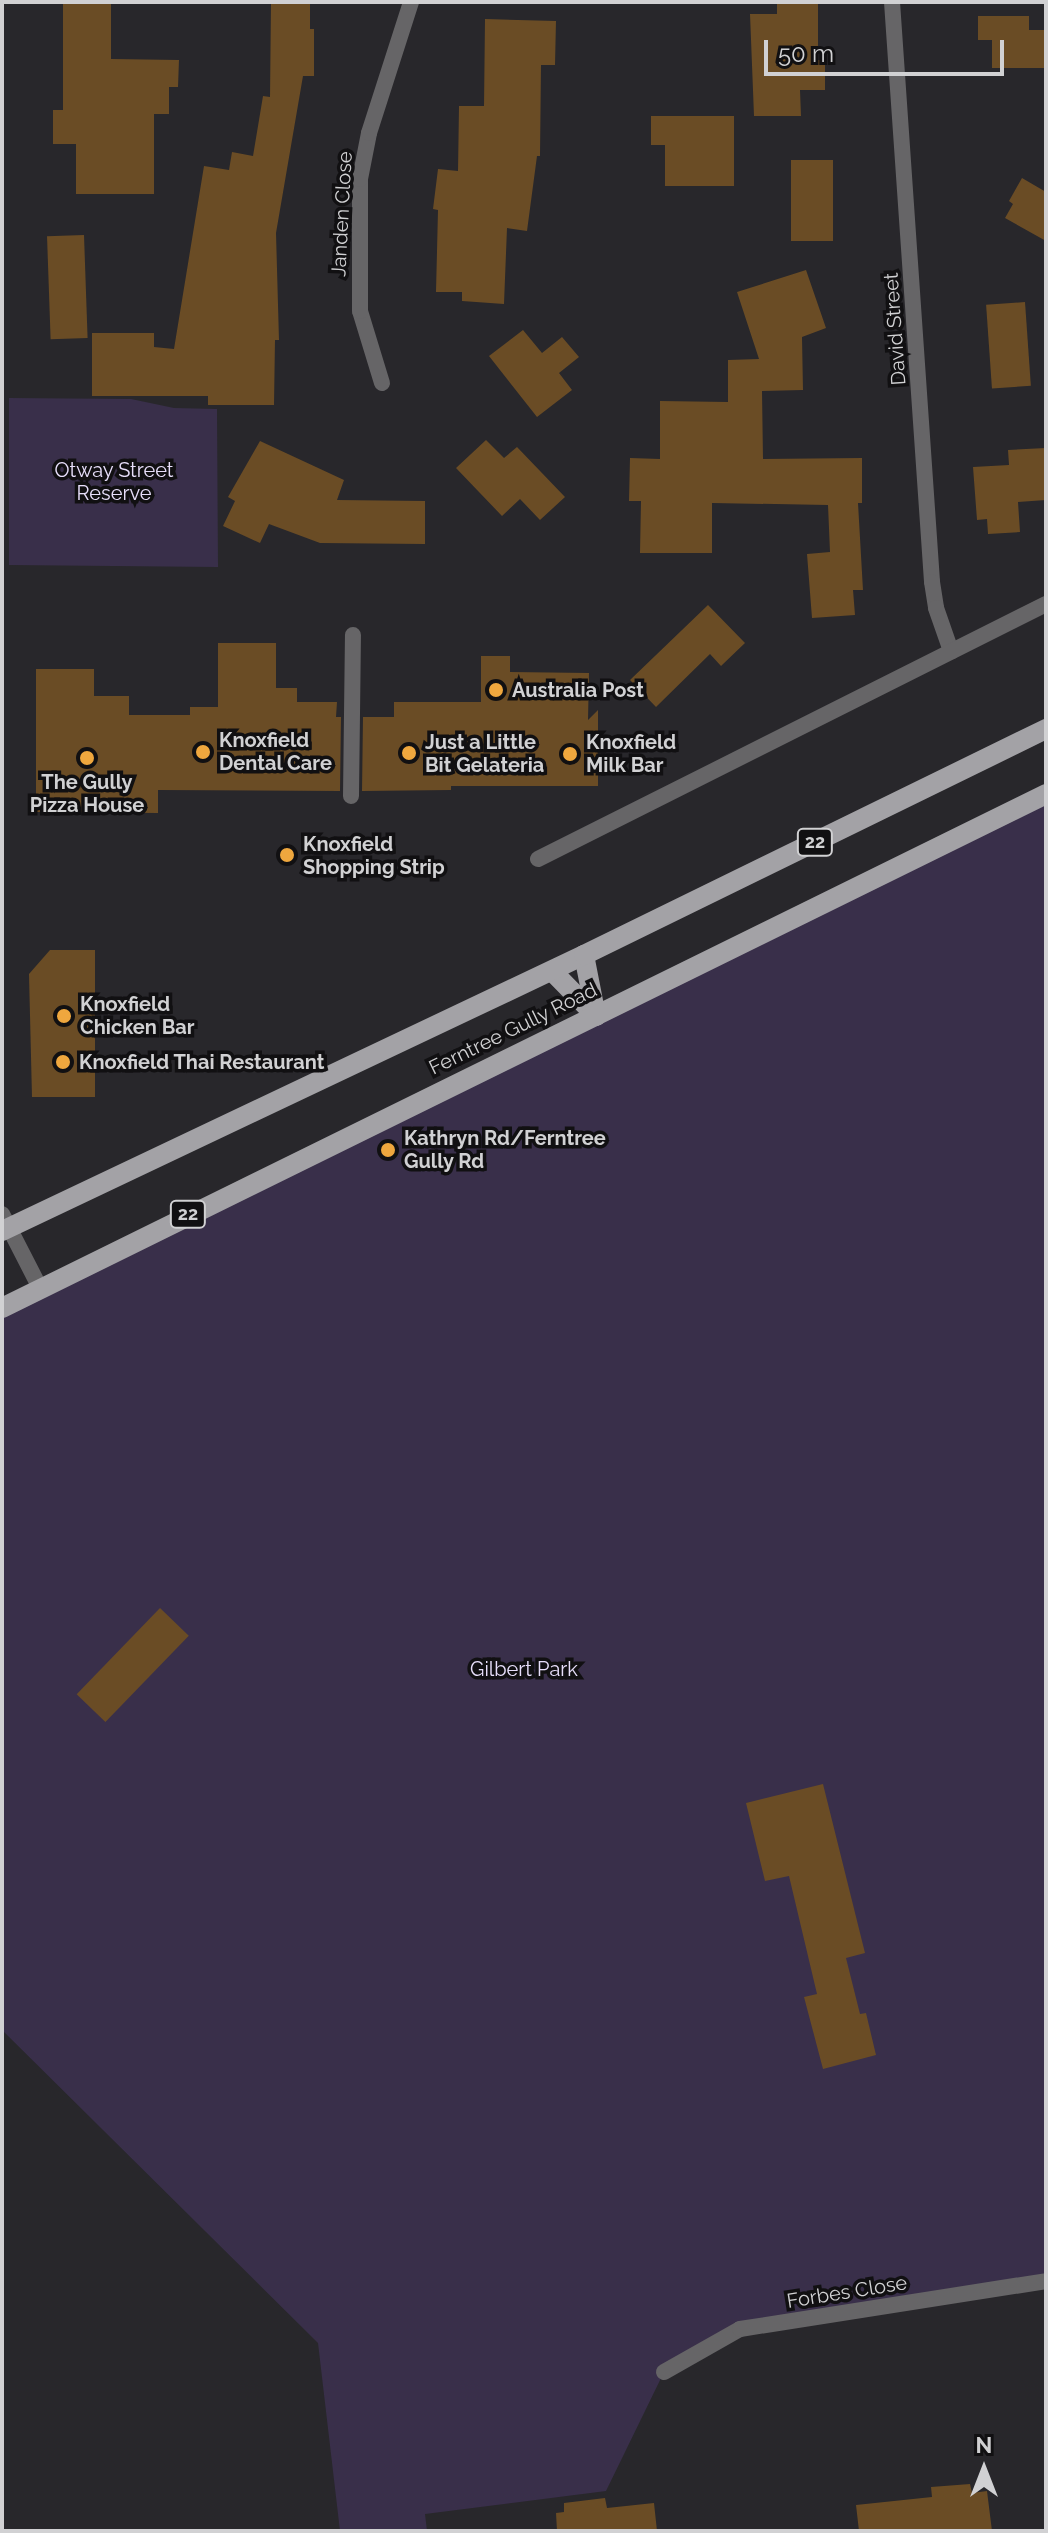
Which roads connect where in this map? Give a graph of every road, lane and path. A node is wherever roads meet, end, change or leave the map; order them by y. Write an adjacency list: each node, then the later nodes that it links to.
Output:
1 (411, 2): 3 (street, Janden Close)
2 (892, 2): 6 (street, David Street)
3 (382, 383)
4 (1046, 604): 6 (street)
5 (353, 635): 9 (street)
6 (951, 651): 10 (street)
7 (1046, 729): 11 (main road, Ferntree Gully Road / 22)
8 (1046, 794): 13 (main road, Ferntree Gully Road / 22)
9 (351, 796)
10 (538, 859)
11 (584, 955): 12 (main road, Ferntree Gully Road / 22); 13 (main road)
12 (552, 971): 13 (main road); 14 (main road, Ferntree Gully Road / 22)
13 (596, 1016): 15 (main road, Ferntree Gully Road / 22)
14 (4, 1225): 15 (street)
15 (40, 1288): 16 (main road, Ferntree Gully Road / 22)
16 (2, 1308)
17 (1046, 2281): 18 (street, Forbes Close)
18 (664, 2372)

